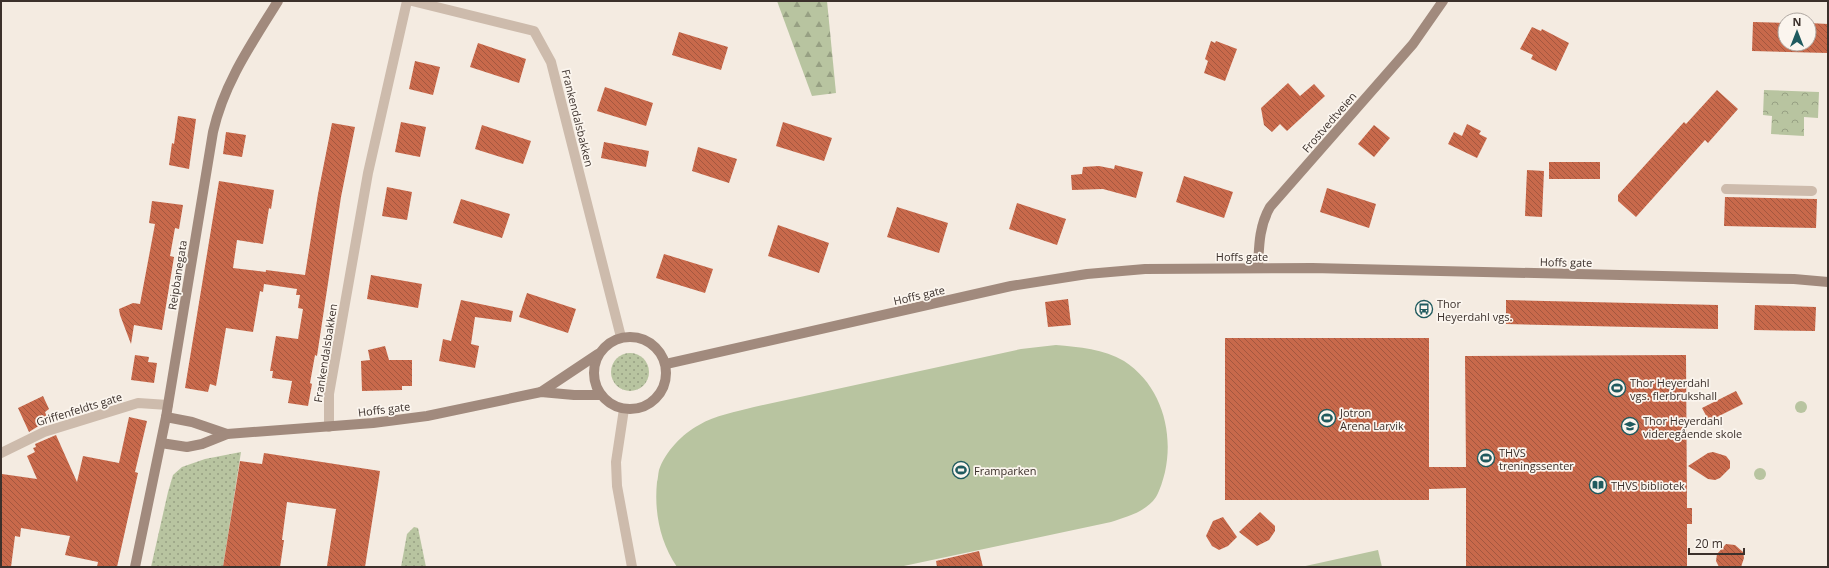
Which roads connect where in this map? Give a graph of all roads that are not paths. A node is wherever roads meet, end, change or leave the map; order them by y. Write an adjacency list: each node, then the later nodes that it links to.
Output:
1 (278, 1): 14 (main road, Reipbanegata)
2 (407, 1): 17 (street, Frankendalsbakken)
3 (412, 1): 9 (street, Frankendalsbakken)
4 (1443, 1): 7 (main road, Frostvedtveien)
5 (1726, 190): 6 (street)
6 (1812, 191)
7 (1258, 268): 8 (main road, Hoffs gate); 11 (main road, Hoffs gate)
8 (1828, 282)
9 (621, 337): 10 (main road); 11 (main road)
10 (598, 354): 12 (main road, Hoffs gate); 13 (main road)
11 (666, 364): 15 (main road)
12 (541, 392): 13 (main road, Hoffs gate); 17 (main road, Hoffs gate)
13 (601, 395): 15 (main road)
14 (168, 405): 16 (main road, Reipbanegata); 20 (street, Griffenfeldts gate)
15 (624, 409): 22 (street)
16 (166, 417): 18 (main road, Hoffs gate); 19 (main road, Reipbanegata)
17 (329, 427): 18 (main road, Hoffs gate)
18 (227, 434): 19 (main road, Hoffs gate)
19 (161, 443): 21 (main road, Reipbanegata)
20 (1, 453)
21 (135, 567)
22 (632, 567)

